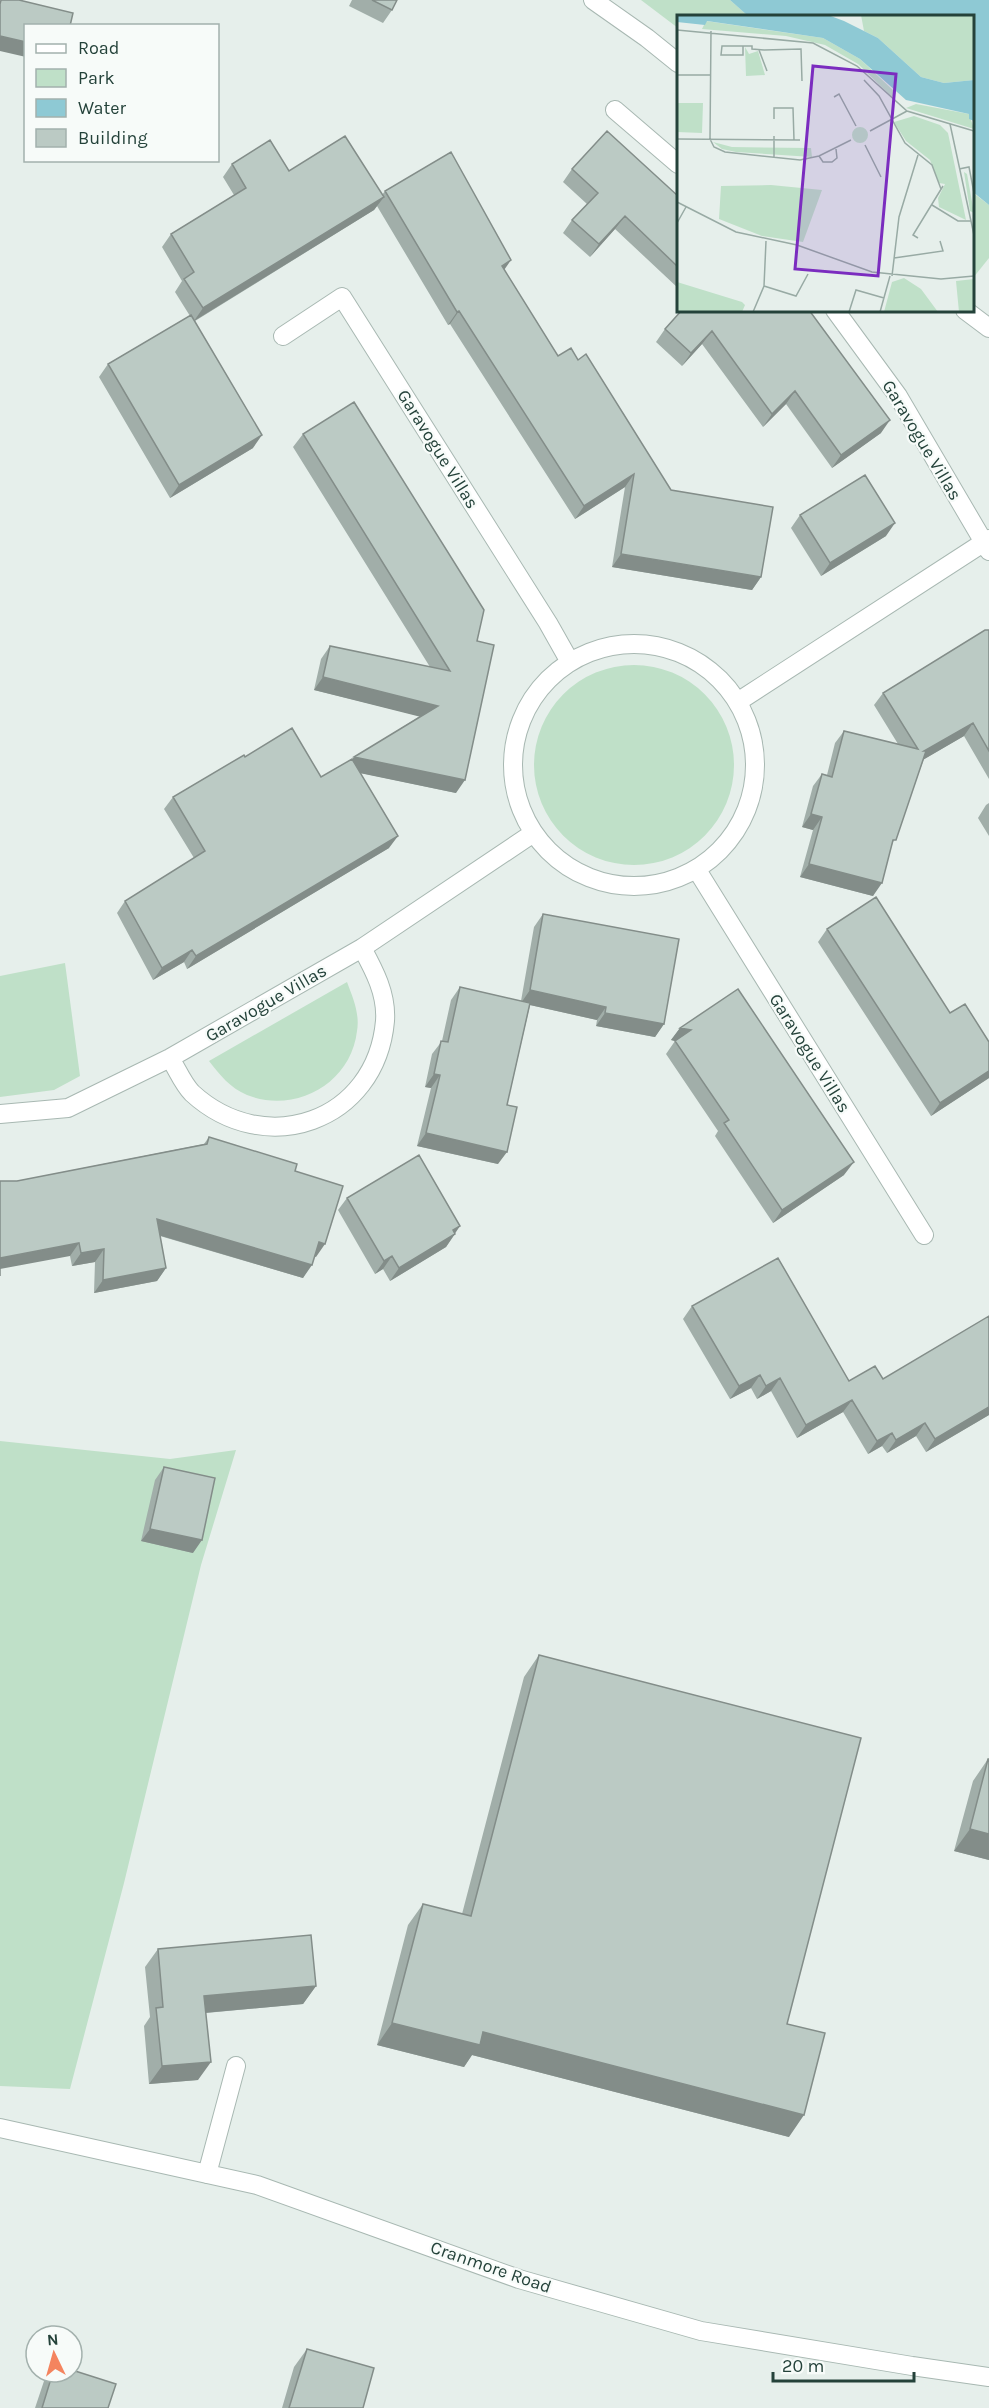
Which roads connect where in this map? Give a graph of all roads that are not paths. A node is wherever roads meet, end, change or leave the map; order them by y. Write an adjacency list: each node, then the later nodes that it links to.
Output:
1 (593, 0): 2 (street)
2 (677, 62)
3 (615, 110): 4 (street)
4 (677, 163)
5 (836, 312): 9 (street, Garavogue Villas)
6 (968, 312): 7 (street)
7 (989, 328)
8 (283, 336): 10 (street, Garavogue Villas)
9 (987, 544): 11 (street, Garavogue Villas)
10 (570, 662): 11 (street); 12 (street)
11 (739, 701): 13 (street)
12 (532, 834): 13 (street); 14 (street, Garavogue Villas)
13 (697, 870): 17 (street, Garavogue Villas)
14 (362, 948): 15 (street, Garavogue Villas); 15 (street)
15 (170, 1058): 16 (street, Garavogue Villas)
16 (0, 1114)
17 (924, 1235)
18 (236, 2066): 20 (street)
19 (0, 2128): 20 (street, Cranmore Road)
20 (207, 2174): 21 (street, Cranmore Road)
21 (989, 2377)

